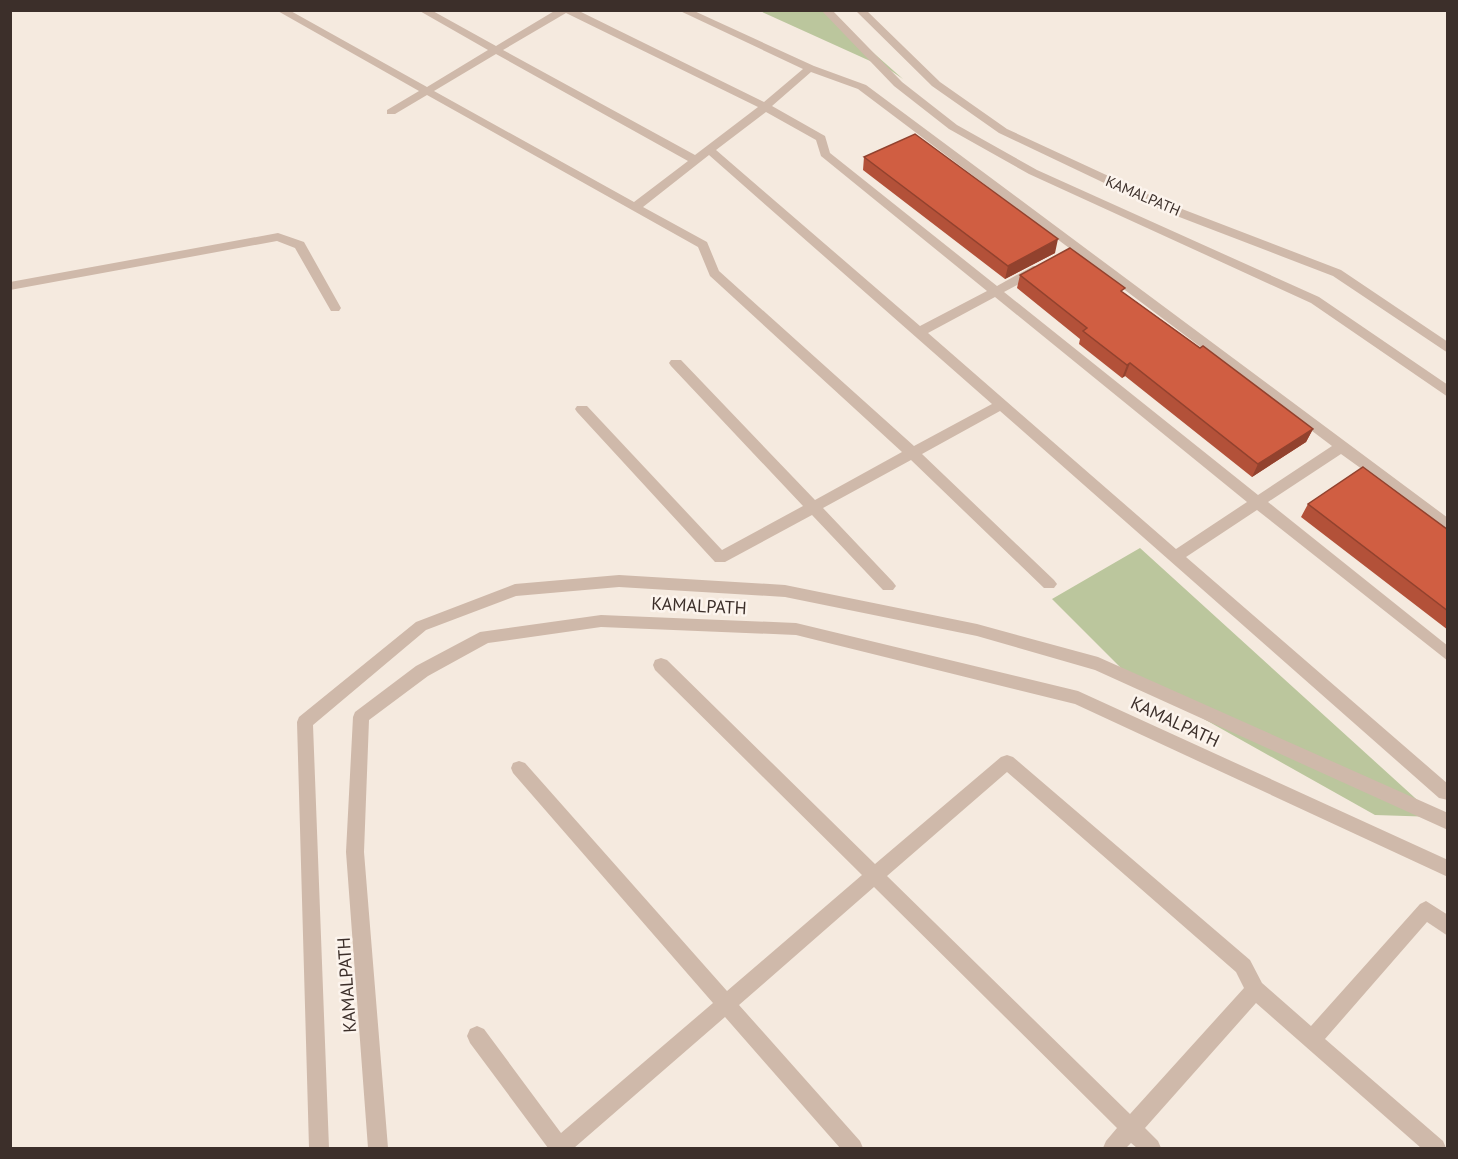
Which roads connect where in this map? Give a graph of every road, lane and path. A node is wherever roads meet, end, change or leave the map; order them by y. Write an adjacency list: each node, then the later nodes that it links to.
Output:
1 (281, 10): 12 (street)
2 (423, 10): 11 (street)
3 (566, 10): 8 (street); 9 (street)
4 (683, 10): 7 (street)
5 (826, 10): 20 (street)
6 (860, 10): 18 (street, KAMALPATH)
7 (810, 68): 8 (street); 23 (street)
8 (765, 107): 10 (street); 15 (street)
9 (391, 112)
10 (709, 150): 11 (street); 17 (street)
11 (695, 160): 12 (street)
12 (635, 207): 24 (street)
13 (1046, 264): 15 (street)
14 (10, 286): 16 (street)
15 (995, 290): 17 (street); 25 (street)
16 (335, 308)
17 (918, 333): 21 (street)
18 (1448, 349)
19 (676, 363): 26 (street)
20 (1448, 392)
21 (1001, 405): 24 (street); 28 (street)
22 (582, 409): 26 (street)
23 (1341, 447): 25 (street); 27 (street)
24 (912, 453): 26 (street); 29 (street)
25 (1257, 502): 28 (street); 31 (street)
26 (812, 508): 30 (street)
27 (1448, 526)
28 (1175, 557): 34 (street)
29 (1049, 584)
30 (888, 586)
31 (1448, 655)
32 (661, 665): 37 (street)
33 (519, 768): 40 (street)
34 (1448, 791)
35 (1448, 822): 45 (street)
36 (1448, 869): 46 (street, KAMALPATH)
37 (875, 876): 39 (street); 40 (street); 43 (street)
38 (1448, 927): 42 (street)
39 (1255, 990): 42 (street); 43 (street)
40 (727, 1004): 44 (street); 47 (street)
41 (477, 1036): 44 (street)
42 (1312, 1039): 50 (street)
43 (1131, 1128): 48 (street); 49 (street)
44 (560, 1148)
45 (319, 1149)
46 (378, 1149)
47 (854, 1149)
48 (1113, 1149)
49 (1151, 1149)
50 (1436, 1149)

